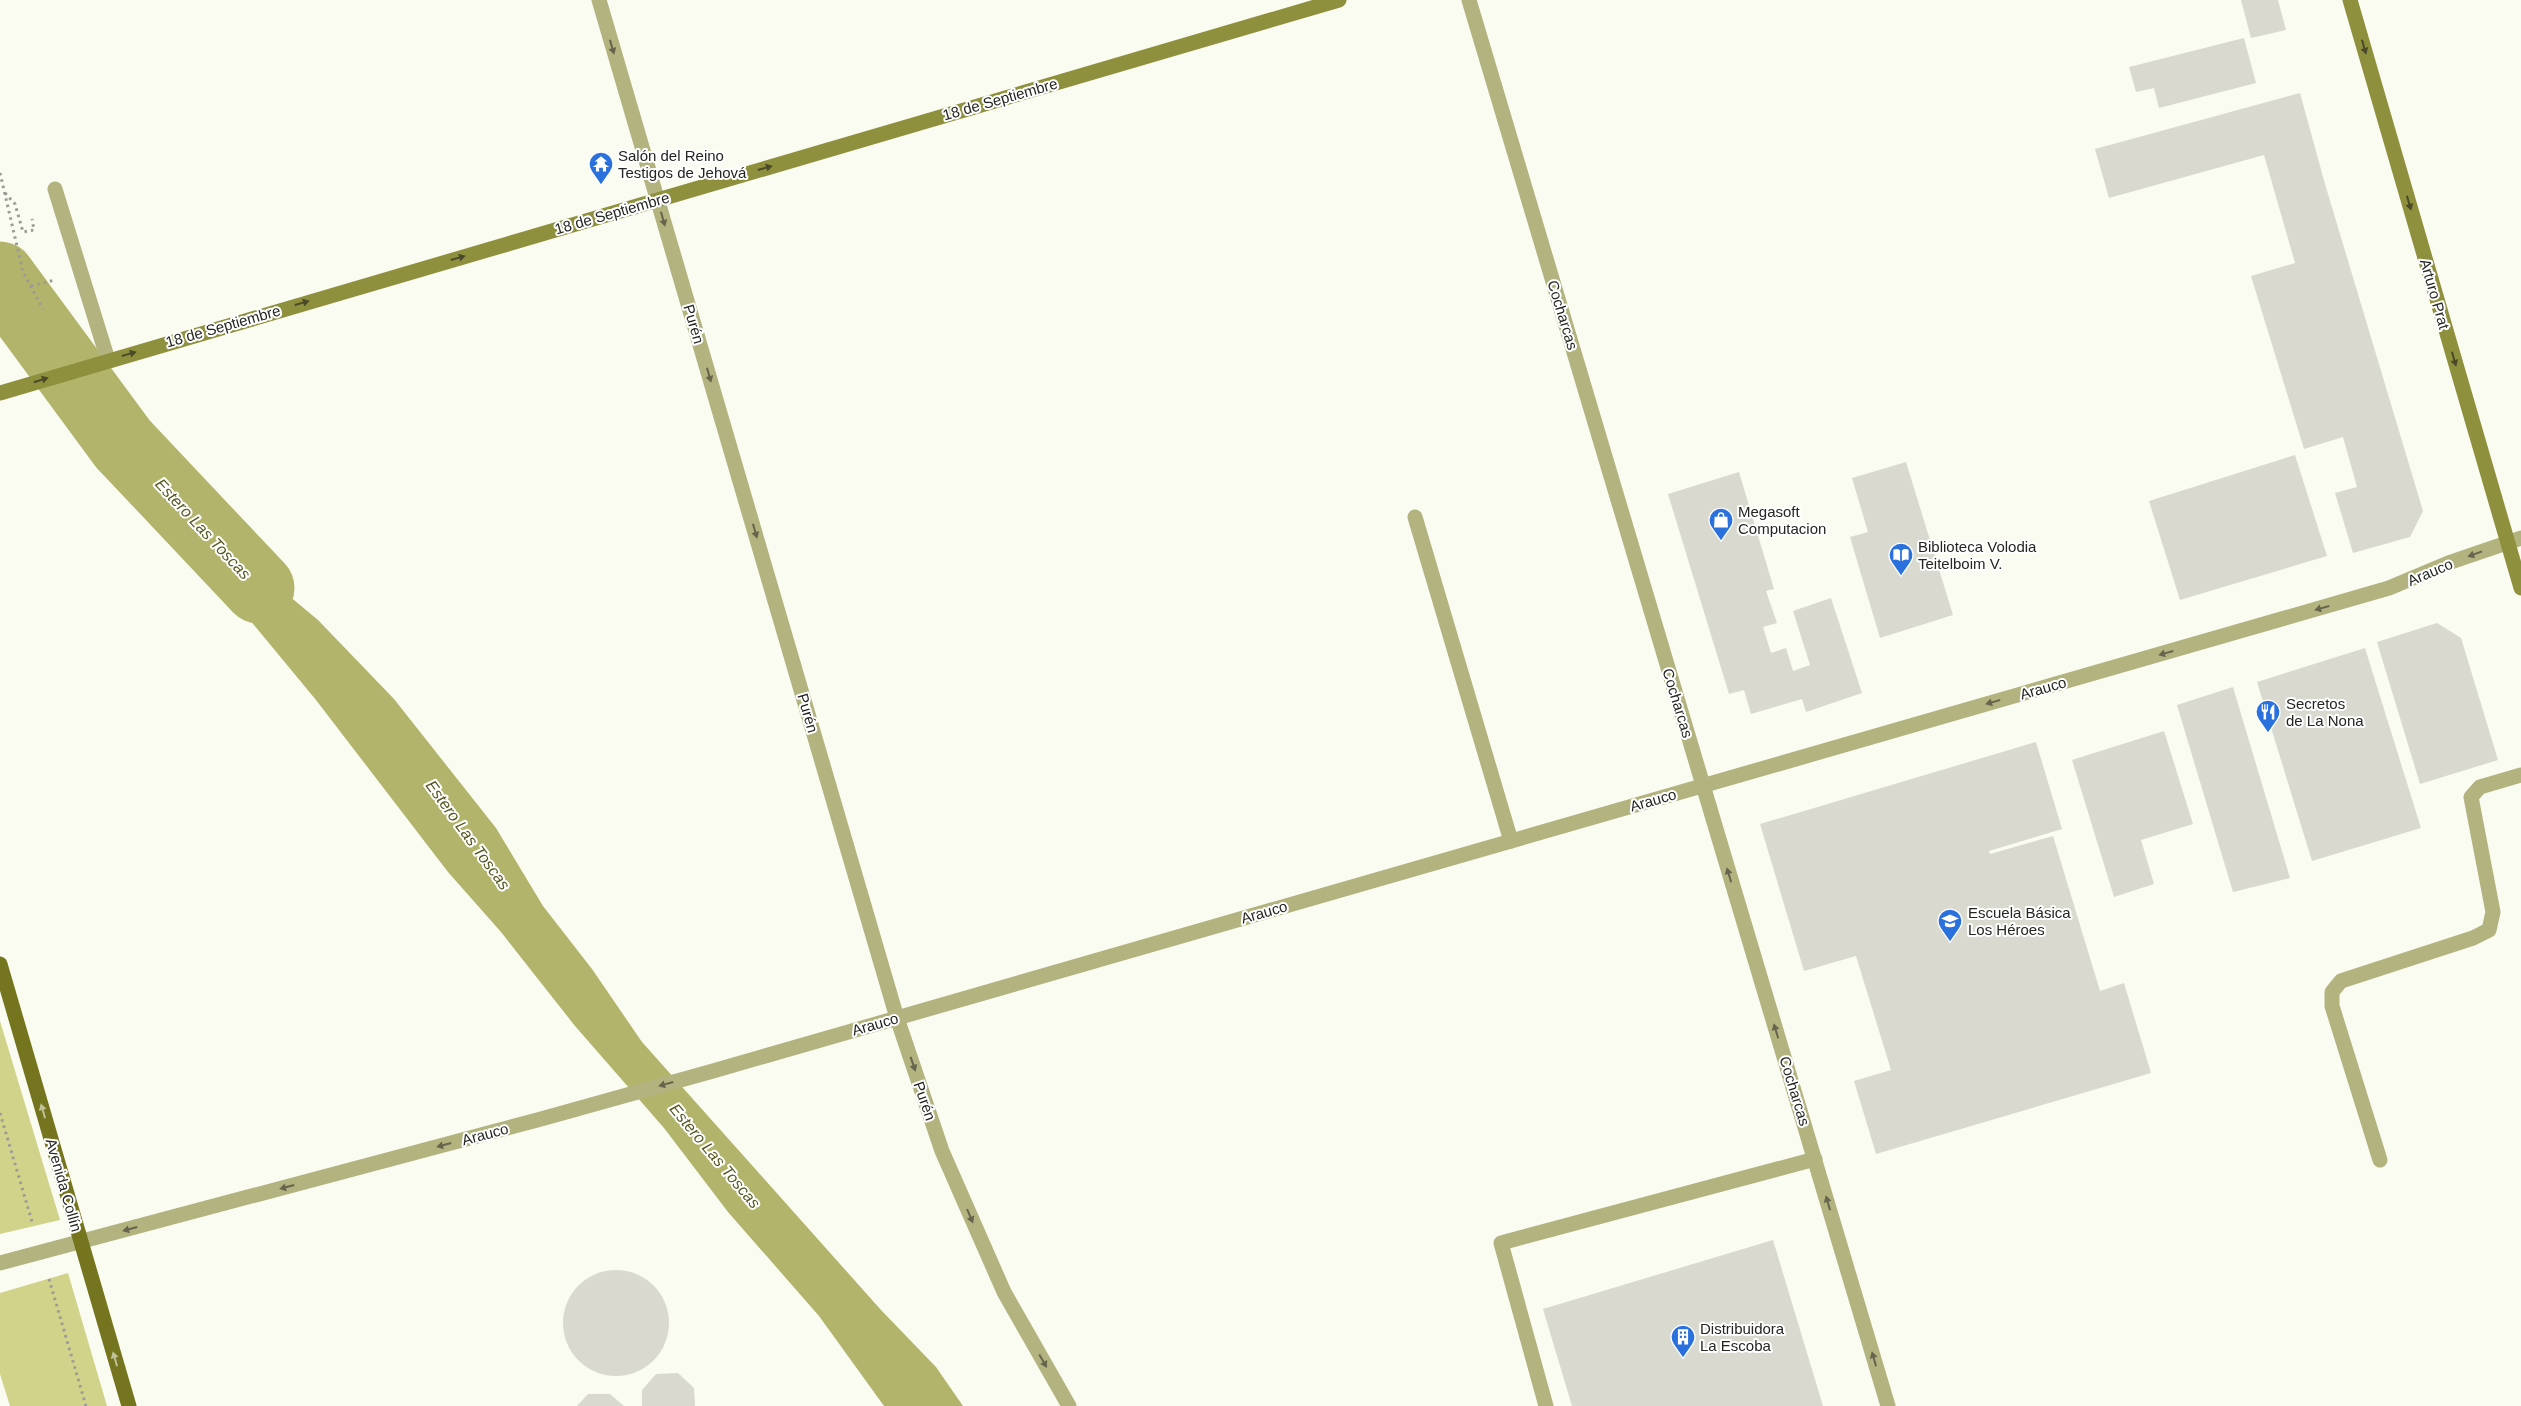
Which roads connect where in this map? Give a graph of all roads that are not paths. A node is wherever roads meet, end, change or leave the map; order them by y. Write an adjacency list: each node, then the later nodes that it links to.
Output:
1 (599, 0): 6 (street, Purén, one-way to 6)
2 (1339, 0): 6 (street, 18 de Septiembre, one-way to 2)
3 (1469, 0): 13 (street, Cocharcas)
4 (2350, 0): 10 (street, Arturo Prat, one-way to 10)
5 (55, 189): 7 (street)
6 (657, 200): 7 (street, 18 de Septiembre, one-way to 6); 16 (street, Purén, one-way to 16)
7 (108, 360): 8 (street, 18 de Septiembre, one-way to 7)
8 (0, 393)
9 (1416, 517): 14 (street)
10 (2514, 540): 11 (street, Arturo Prat); 13 (street, Arauco, one-way to 13)
11 (2521, 588)
12 (2521, 775): 18 (street)
13 (1702, 786): 14 (street, Arauco); 17 (street, Cocharcas, one-way to 13)
14 (1511, 841): 16 (street, Arauco)
15 (0, 964): 19 (main road, Avenida Collín, one-way to 15)
16 (897, 1018): 19 (street, Arauco, one-way to 19); 22 (street, Purén, one-way to 22)
17 (1815, 1159): 23 (street); 24 (street, Cocharcas, one-way to 17)
18 (2380, 1160)
19 (81, 1242): 20 (street, Arauco); 21 (main road, Avenida Collín, one-way to 19)
20 (0, 1263)
21 (129, 1406)
22 (1069, 1406)
23 (1546, 1406)
24 (1888, 1406)

